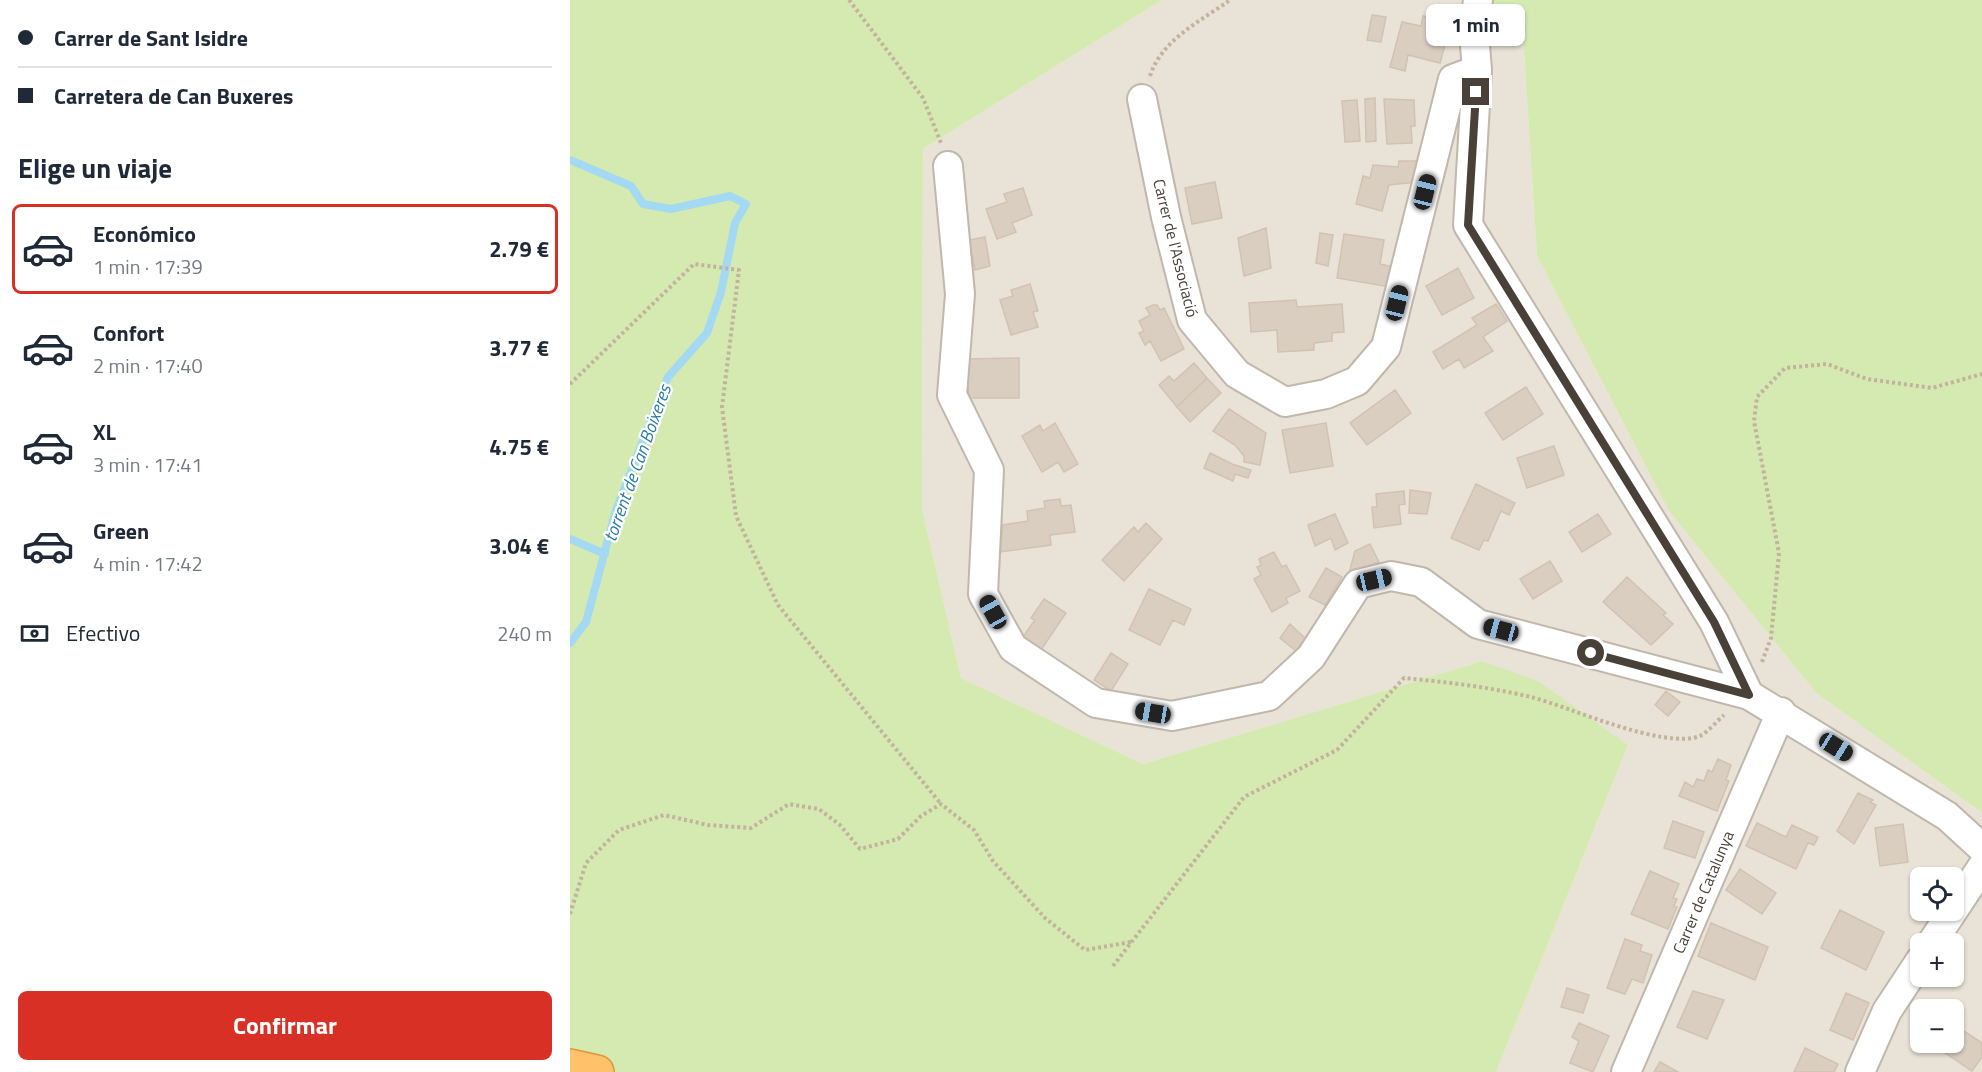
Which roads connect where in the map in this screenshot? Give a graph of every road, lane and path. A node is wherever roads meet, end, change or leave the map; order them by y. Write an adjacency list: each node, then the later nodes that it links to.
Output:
1 (849, 0): 6 (path)
2 (1230, 0): 5 (path)
3 (1478, 0): 4 (street)
4 (1477, 70): 5 (street, Carrer de l'Associació); 9 (street)
5 (1142, 99)
6 (948, 166): 9 (street)
7 (1982, 374): 9 (path)
8 (570, 384): 11 (path)
9 (1749, 695): 10 (street); 16 (path)
10 (1781, 712): 12 (street); 21 (street, Carrer de Catalunya)
11 (941, 804): 14 (path); 16 (path)
12 (1982, 848)
13 (1982, 867): 15 (street)
14 (570, 914)
15 (1938, 933)
16 (1132, 942): 17 (path)
17 (1113, 966)
18 (1910, 976): 22 (street)
19 (570, 1066): 20 (highway)
20 (597, 1072)
21 (1626, 1072)
22 (1860, 1072)

